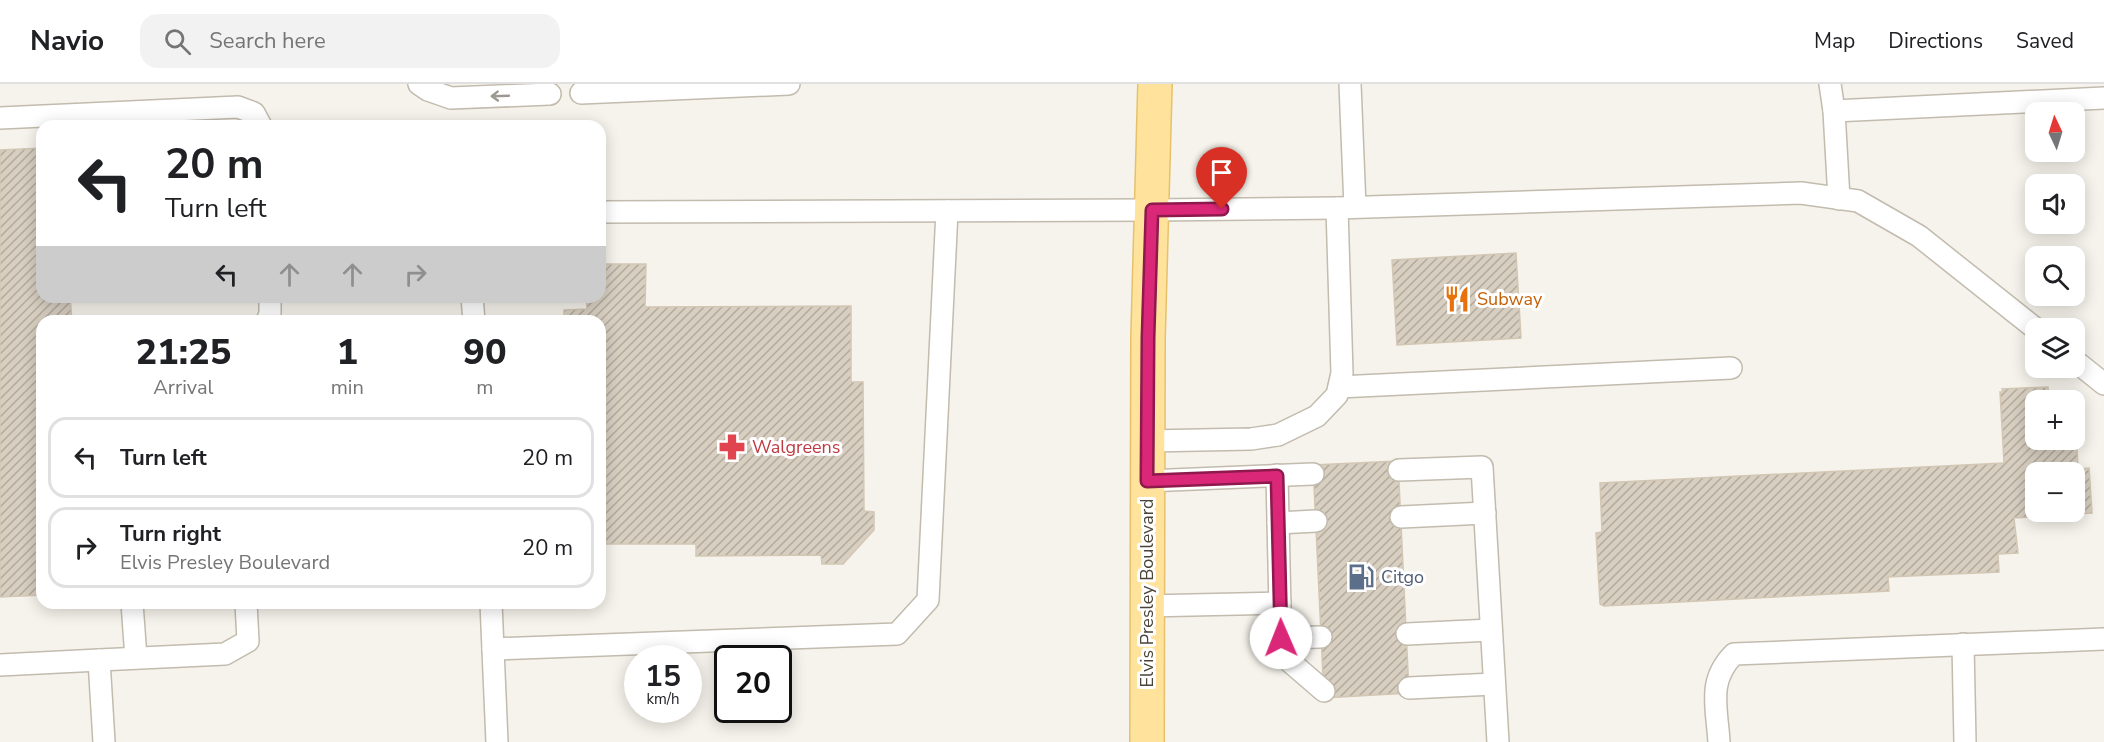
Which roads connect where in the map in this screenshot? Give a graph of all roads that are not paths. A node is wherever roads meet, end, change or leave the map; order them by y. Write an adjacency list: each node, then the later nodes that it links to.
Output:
1 (419, 84): 7 (lane, one-way to 1)
2 (789, 84): 6 (lane)
3 (1155, 84): 14 (main road, Elvis Presley Boulevard)
4 (1350, 84): 13 (lane)
5 (1830, 84): 9 (lane)
6 (580, 93)
7 (550, 94)
8 (2104, 98): 9 (lane)
9 (1834, 111): 12 (lane)
10 (0, 117): 11 (lane)
11 (258, 120)
12 (1839, 199): 13 (lane); 17 (lane)
13 (1346, 208): 14 (lane); 21 (lane)
14 (1152, 210): 15 (lane); 22 (main road, Elvis Presley Boulevard)
15 (947, 211): 16 (lane); 42 (lane)
16 (606, 212)
17 (2025, 320)
18 (1731, 368): 21 (lane)
19 (2085, 369): 20 (lane)
20 (2104, 384)
21 (1339, 387): 22 (lane)
22 (1149, 441): 26 (main road, Elvis Presley Boulevard)
23 (1399, 470): 27 (lane)
24 (1313, 474): 25 (lane)
25 (1277, 476): 26 (lane); 30 (lane)
26 (1147, 481): 32 (main road, Elvis Presley Boulevard)
27 (1485, 513): 28 (lane); 36 (lane)
28 (1401, 517)
29 (1316, 521): 30 (lane)
30 (1278, 523): 31 (lane)
31 (1281, 603): 32 (lane); 39 (lane)
32 (1146, 606): 51 (main road, Elvis Presley Boulevard)
33 (132, 609): 43 (lane)
34 (246, 609): 43 (lane)
35 (491, 609): 42 (lane)
36 (1491, 630): 37 (lane); 46 (lane)
37 (1407, 634)
38 (1321, 637): 39 (lane)
39 (1281, 638): 48 (lane)
40 (2104, 639): 41 (lane)
41 (1963, 644): 53 (lane); 54 (lane)
42 (493, 649): 50 (lane)
43 (135, 658): 44 (lane)
44 (99, 660): 45 (lane); 49 (lane)
45 (0, 665)
46 (1494, 684): 47 (lane); 52 (lane)
47 (1409, 688)
48 (1324, 691)
49 (104, 742)
50 (497, 742)
51 (1147, 742)
52 (1498, 742)
53 (1719, 742)
54 (1965, 742)

